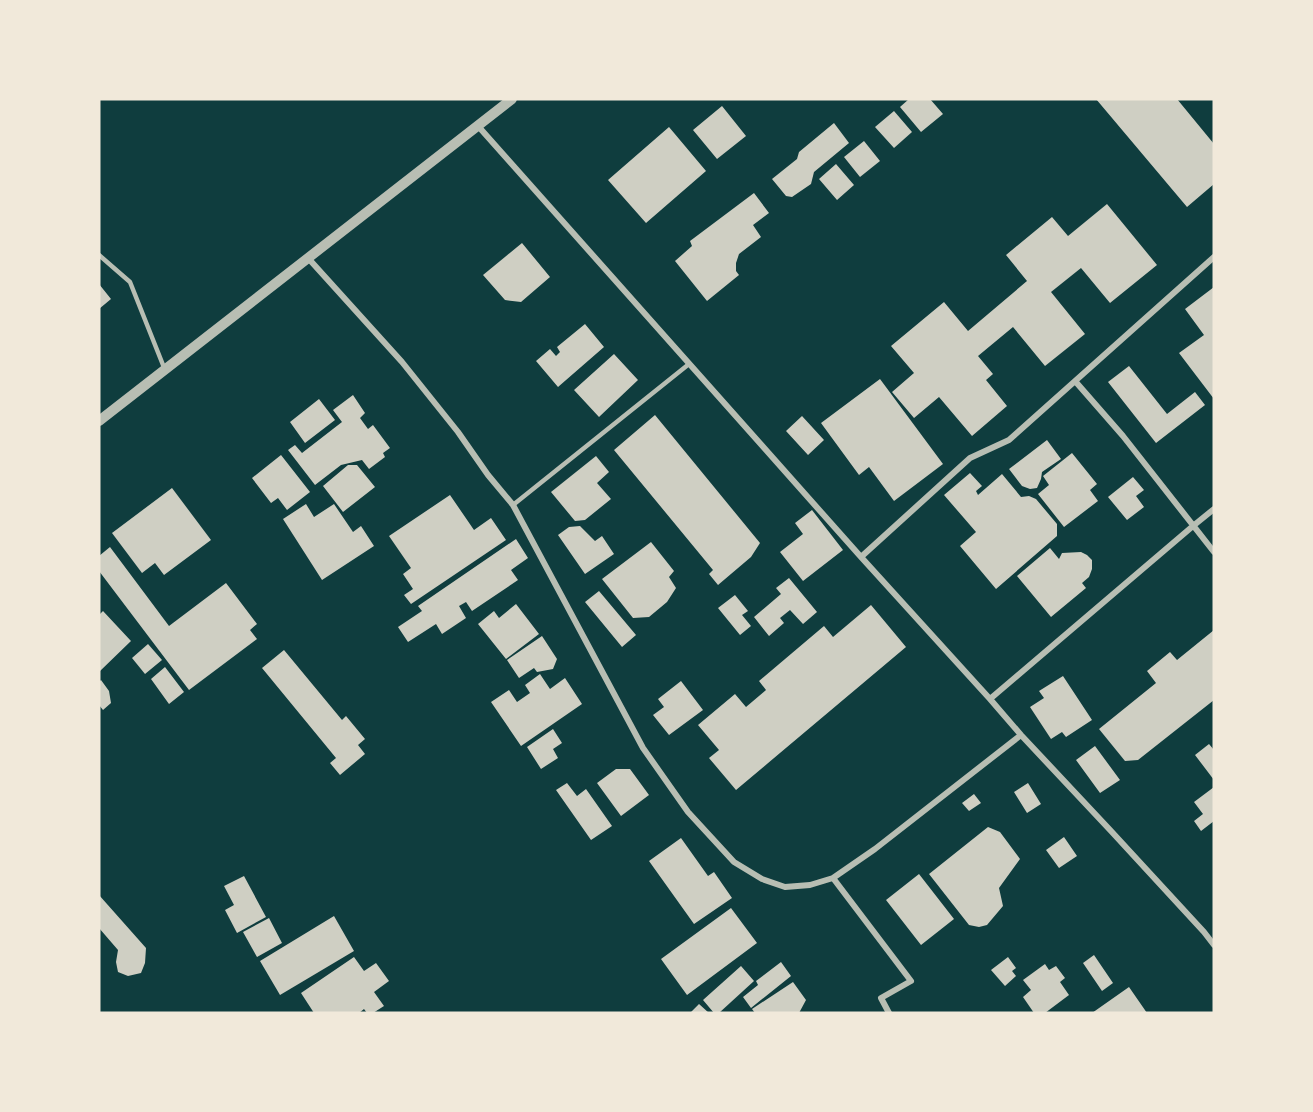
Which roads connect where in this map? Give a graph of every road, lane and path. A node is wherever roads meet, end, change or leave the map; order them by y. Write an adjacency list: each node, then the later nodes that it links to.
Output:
1 (505, 101): 2 (street)
2 (478, 126): 5 (street); 6 (street)
3 (99, 255): 7 (lane)
4 (1214, 257): 8 (street)
5 (308, 258): 7 (street); 10 (street)
6 (689, 364): 10 (lane); 14 (street)
7 (165, 370): 9 (street)
8 (1075, 381): 12 (street); 14 (street)
9 (99, 421)
10 (513, 505): 17 (street)
11 (1214, 509): 12 (street)
12 (1193, 526): 13 (street); 15 (street)
13 (1214, 552)
14 (861, 557): 15 (street)
15 (990, 699): 16 (street)
16 (1021, 735): 17 (street); 18 (street)
17 (833, 878): 19 (street)
18 (1214, 945)
19 (889, 1013)

